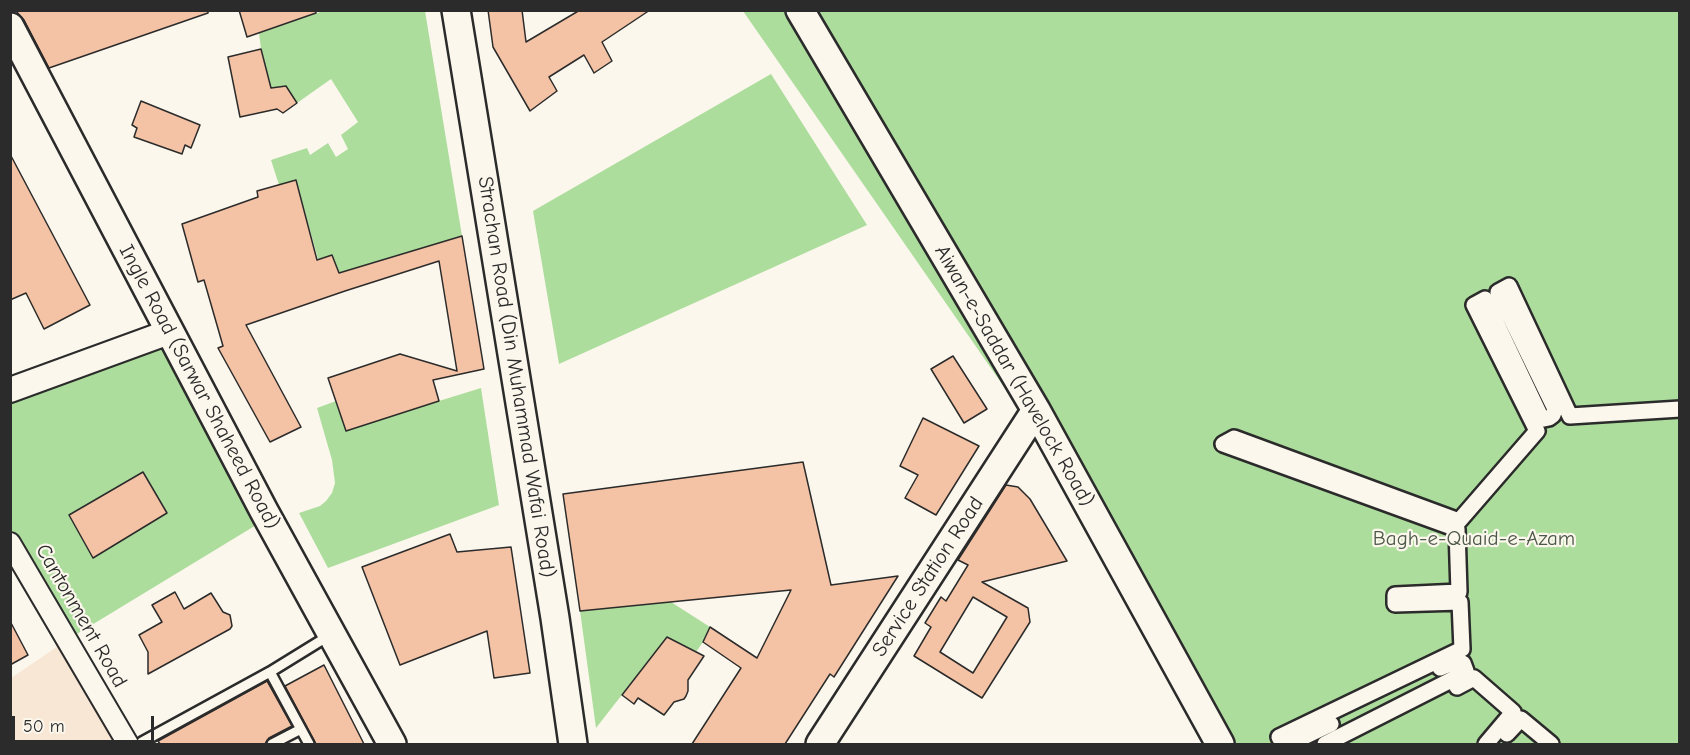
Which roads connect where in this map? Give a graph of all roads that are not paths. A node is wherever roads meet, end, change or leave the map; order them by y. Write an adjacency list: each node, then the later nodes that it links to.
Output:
1 (456, 10): 16 (main road, Strachan Road (Din Muhammad Wafai Road))
2 (800, 10): 6 (main road, Aiwan-e-Saddar (Havelock Road))
3 (10, 27): 4 (main road, Ingle Road (Sarwar Shaheed Road))
4 (170, 333): 5 (street); 9 (main road, Ingle Road (Sarwar Shaheed Road))
5 (10, 390)
6 (1036, 410): 17 (main road, Service Station Road); 18 (main road, Aiwan-e-Saddar (Havelock Road))
7 (1680, 410): 19 (street)
8 (10, 543): 12 (street, Cantonment Road)
9 (332, 633): 10 (lane); 15 (main road, Ingle Road (Sarwar Shaheed Road))
10 (270, 672): 11 (lane); 12 (lane)
11 (301, 729): 13 (lane); 14 (lane)
12 (135, 743)
13 (272, 744)
14 (309, 744)
15 (392, 744)
16 (573, 744)
17 (820, 744)
18 (1220, 744)
19 (1283, 744)
20 (1289, 744): 21 (street)
21 (1325, 744)
22 (1346, 744): 23 (street)
23 (1485, 744)
24 (1498, 744): 25 (street)
25 (1551, 744)

